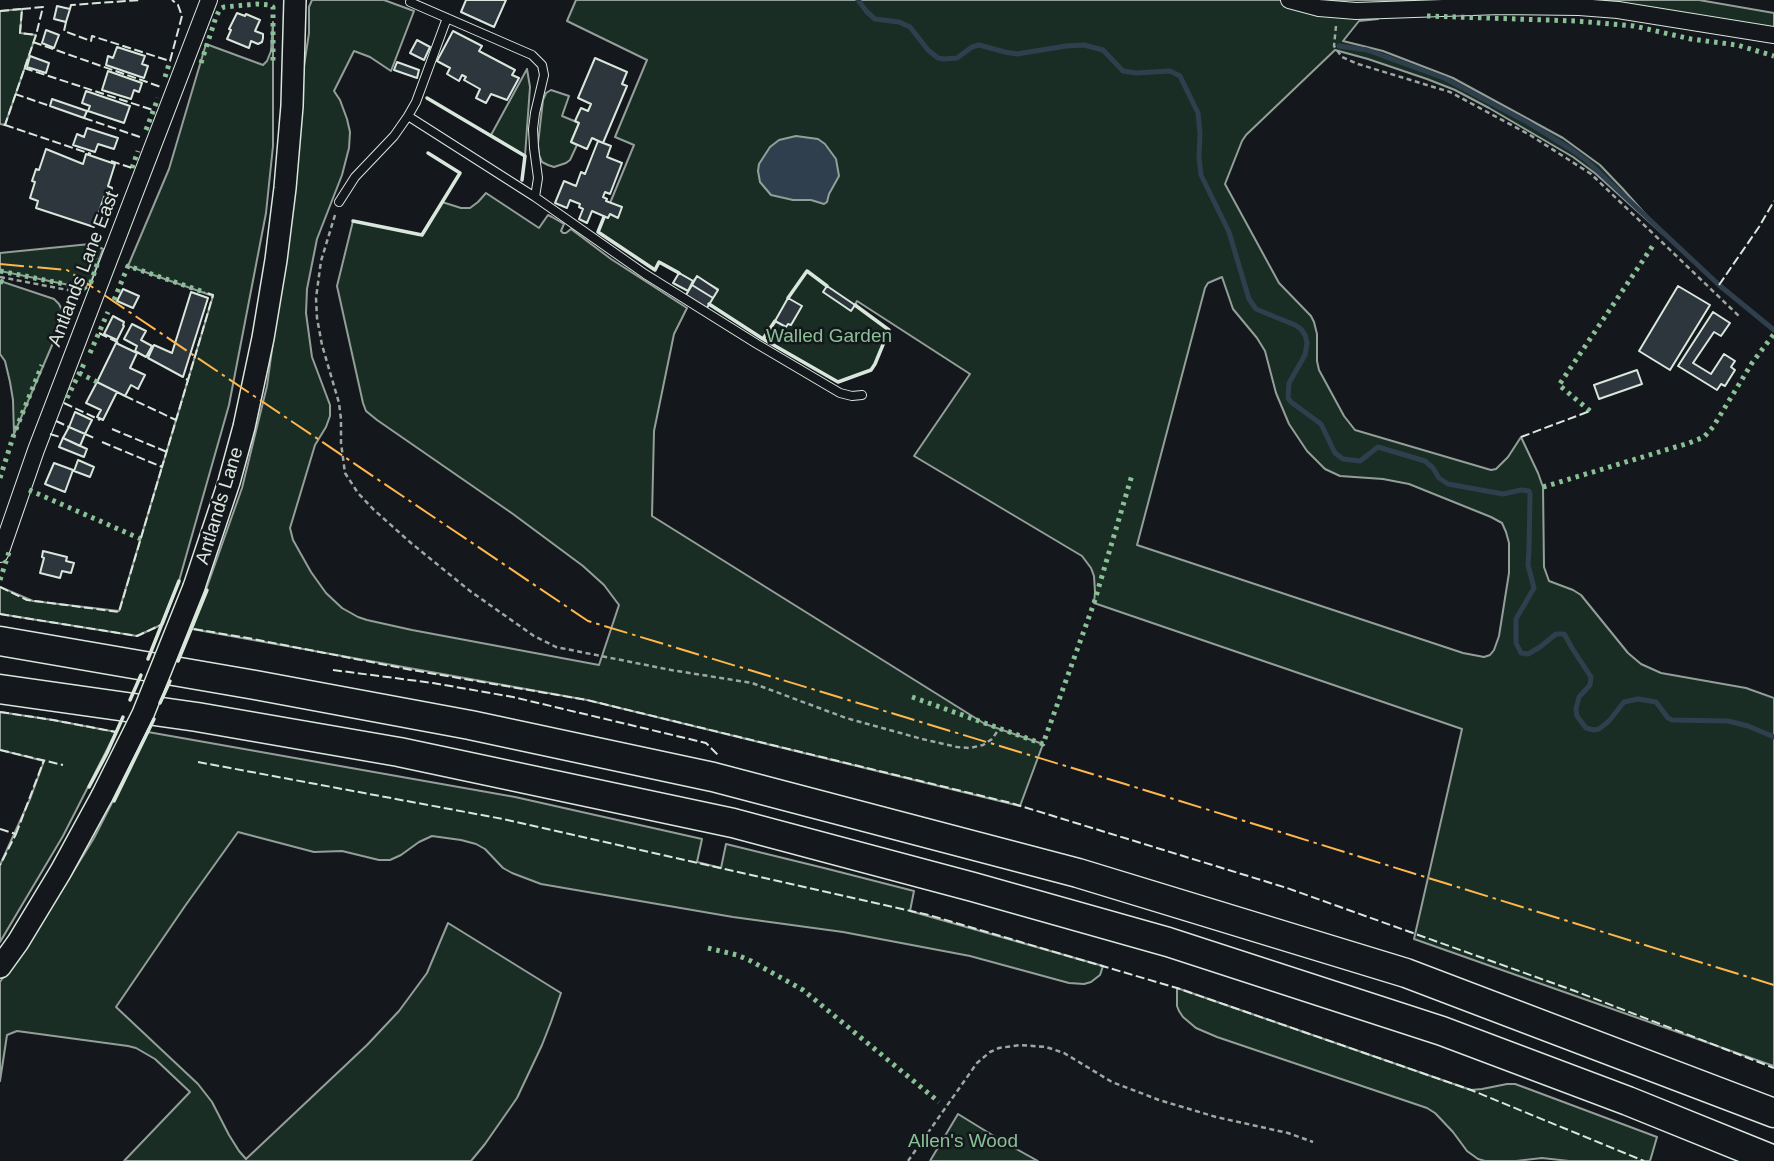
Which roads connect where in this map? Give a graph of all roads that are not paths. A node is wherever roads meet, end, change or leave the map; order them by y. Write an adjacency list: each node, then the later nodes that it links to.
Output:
1 (209, 0): 11 (street, Antlands Lane East)
2 (295, 0): 14 (main road, Antlands Lane, bridge)
3 (1289, 0): 6 (street)
4 (409, 1): 5 (lane)
5 (447, 18): 7 (lane); 8 (lane)
6 (1774, 35)
7 (408, 116): 8 (lane); 9 (lane)
8 (535, 197): 10 (lane)
9 (340, 202)
10 (862, 395)
11 (0, 554)
12 (0, 641): 15 (highway)
13 (0, 689): 16 (highway)
14 (0, 967)
15 (1774, 1113)
16 (1774, 1160)

